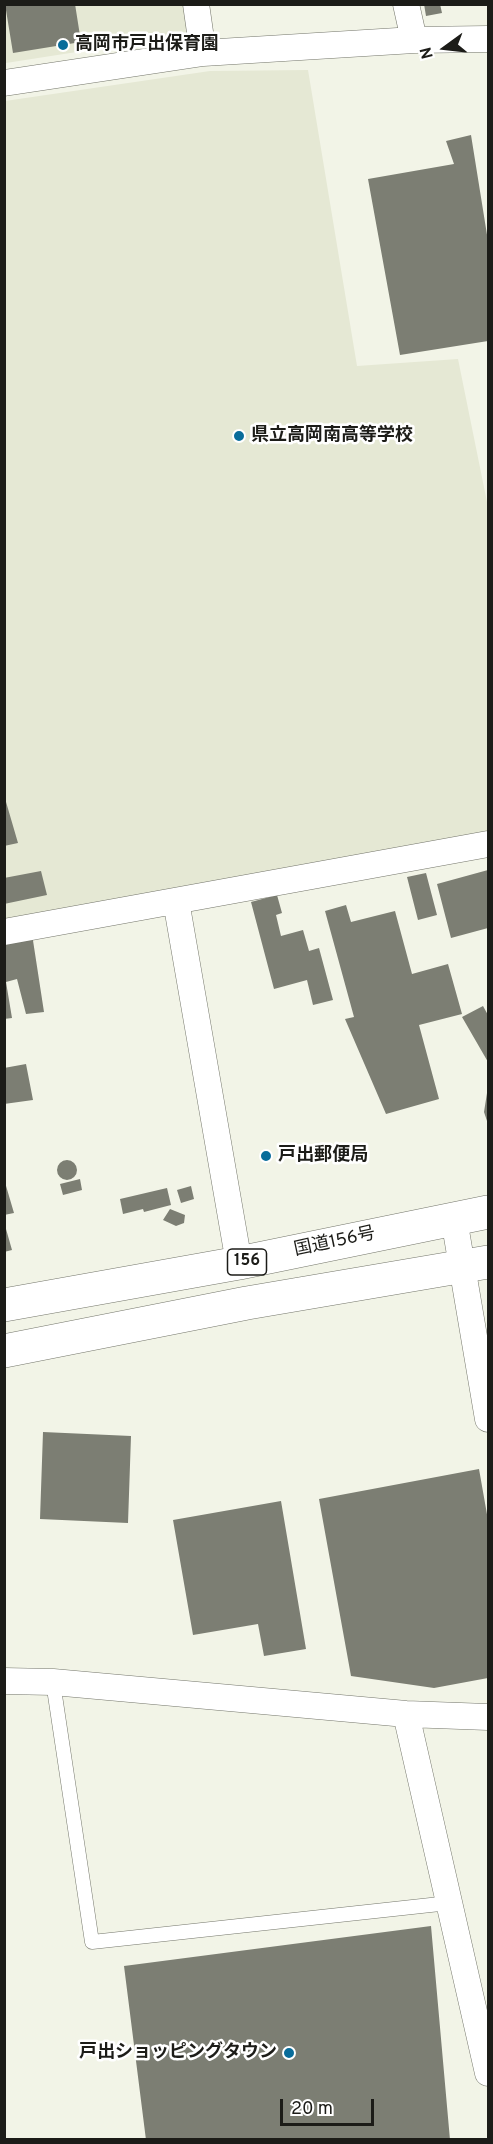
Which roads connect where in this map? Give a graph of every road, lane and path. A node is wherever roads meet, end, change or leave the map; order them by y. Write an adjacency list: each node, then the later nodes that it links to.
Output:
1 (196, 4): 5 (street)
2 (406, 4): 4 (street)
3 (489, 39): 4 (street)
4 (414, 40): 5 (street)
5 (203, 53): 6 (street)
6 (4, 83)
7 (489, 844): 8 (street)
8 (176, 901): 9 (street); 12 (street)
9 (4, 932)
10 (489, 1212): 11 (highway, 国道156号 / 156)
11 (454, 1219): 12 (highway, 国道156号 / 156); 13 (street)
12 (239, 1263): 14 (highway, 国道156号 / 156)
13 (476, 1265): 15 (highway, 156); 16 (street)
14 (4, 1305)
15 (4, 1351)
16 (489, 1419)
17 (4, 1681): 18 (street)
18 (53, 1682): 19 (street); 21 (lane)
19 (406, 1714): 20 (street); 21 (street)
20 (489, 1717)
21 (449, 1903): 22 (street)
22 (489, 2073)

